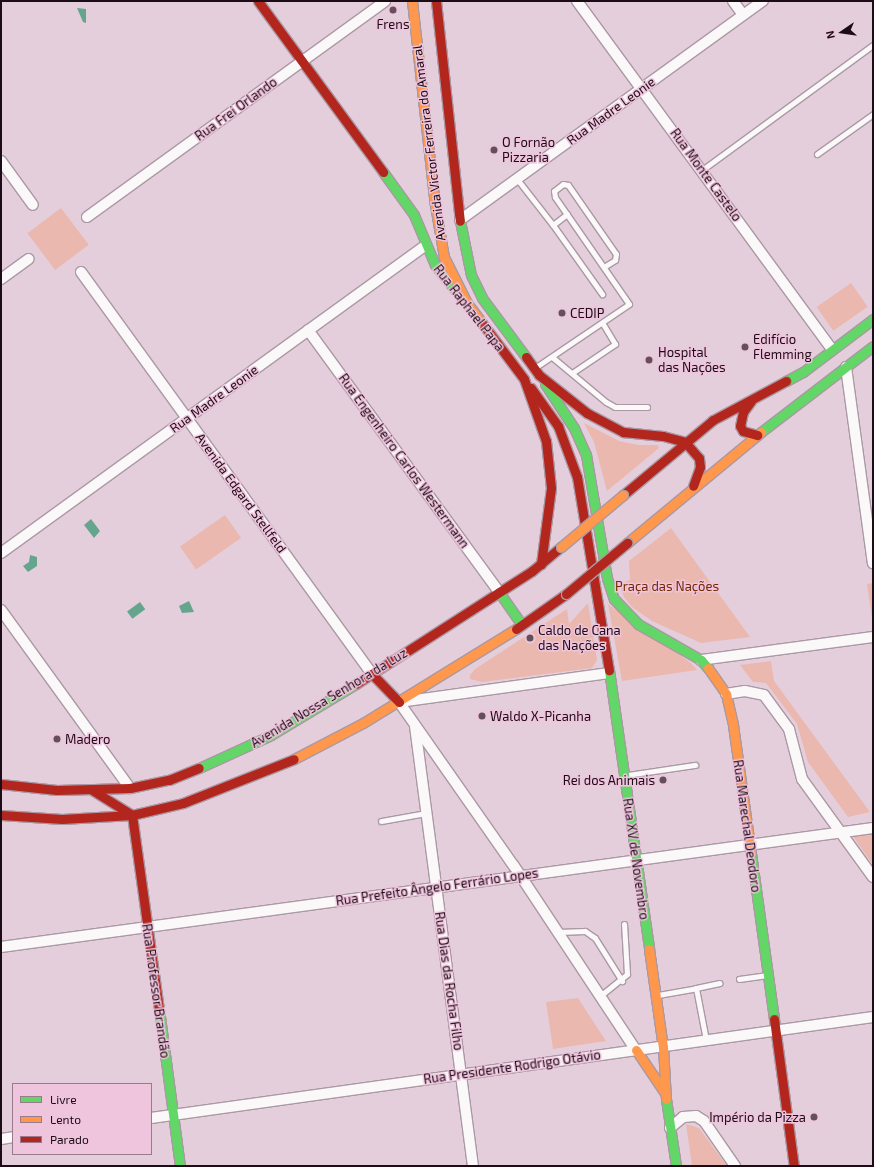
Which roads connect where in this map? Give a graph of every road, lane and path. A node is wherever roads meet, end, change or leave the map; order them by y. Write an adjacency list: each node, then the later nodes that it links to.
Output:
1 (258, 1): 10 (main road, Rua Raphael Papa)
2 (385, 1): 10 (street, Rua Frei Orlando)
3 (412, 1): 18 (main road, Avenida Victor Ferreira do Amaral)
4 (436, 1): 22 (main road, Avenida Victor Ferreira do Amaral)
5 (578, 1): 11 (street, Rua Monte Castelo)
6 (733, 1): 8 (street)
7 (763, 1): 8 (street, Rua Madre Leonie)
8 (743, 15): 11 (street, Rua Madre Leonie)
9 (873, 45): 15 (lane)
10 (302, 61): 20 (street, Rua Frei Orlando); 21 (main road, Rua Raphael Papa)
11 (642, 88): 15 (street, Rua Monte Castelo); 16 (street, Rua Madre Leonie)
12 (873, 114): 13 (lane)
13 (817, 154)
14 (1, 161): 17 (street)
15 (702, 170): 36 (street, Rua Monte Castelo)
16 (516, 179): 22 (street, Rua Madre Leonie); 23 (lane)
17 (33, 205)
18 (435, 205): 21 (main road); 31 (main road, Avenida Victor Ferreira do Amaral)
19 (567, 214): 23 (lane); 26 (lane); 26 (lane)
20 (87, 217)
21 (416, 218): 24 (main road, Rua Raphael Papa)
22 (460, 220): 29 (main road, Avenida Victor Ferreira do Amaral)
23 (553, 225): 30 (lane)
24 (426, 245): 31 (main road, Rua Raphael Papa); 34 (street, Rua Madre Leonie)
25 (29, 259): 28 (street)
26 (604, 267): 33 (lane)
27 (81, 272): 44 (street, Avenida Edgard Stellfeld)
28 (1, 279)
29 (475, 285): 39 (main road, Rua Raphael Papa)
30 (602, 294)
31 (467, 303): 41 (main road, Rua Raphael Papa)
32 (873, 319): 36 (main road, Avenida Nossa Senhora da Luz)
33 (603, 324): 37 (lane); 40 (lane)
34 (308, 330): 44 (street, Rua Madre Leonie); 53 (street, Rua Engenheiro Carlos Westermann)
35 (873, 346): 38 (main road)
36 (832, 350): 42 (main road, Avenida Nossa Senhora da Luz)
37 (552, 357): 39 (lane); 40 (lane)
38 (846, 367): 45 (main road); 51 (street)
39 (537, 372): 46 (main road); 48 (main road, Rua Raphael Papa)
40 (572, 373): 43 (lane)
41 (524, 379): 49 (main road, Rua Raphael Papa); 52 (main road)
42 (753, 398): 45 (main road); 46 (main road, Avenida Nossa Senhora da Luz)
43 (647, 407)
44 (187, 418): 50 (street, Rua Madre Leonie); 59 (street, Avenida Edgard Stellfeld)
45 (757, 435): 47 (main road)
46 (684, 442): 47 (main road); 52 (main road, Avenida Nossa Senhora da Luz, bridge)
47 (693, 487): 55 (main road, bridge)
48 (601, 541): 57 (main road, Rua Marechal Deodoro)
49 (588, 552): 58 (main road, Rua XV de Novembro)
50 (1, 553)
51 (873, 563)
52 (541, 564): 53 (main road, Avenida Nossa Senhora da Luz)
53 (499, 592): 55 (main road); 59 (main road, Avenida Nossa Senhora da Luz)
54 (1, 610): 66 (street)
55 (522, 625): 61 (main road)
56 (873, 636): 57 (street)
57 (701, 660): 60 (main road, Rua Marechal Deodoro)
58 (609, 673): 61 (street); 64 (main road, Rua XV de Novembro)
59 (372, 674): 61 (main road); 66 (main road, Avenida Nossa Senhora da Luz)
60 (726, 694): 73 (street); 74 (main road, Rua Marechal Deodoro)
61 (399, 702): 62 (street); 70 (main road)
62 (414, 725): 68 (street, Rua Dias da Rocha Filho); 76 (street)
63 (695, 765): 64 (lane)
64 (624, 775): 75 (main road, Rua XV de Novembro)
65 (1, 784): 67 (main road, Avenida Nossa Senhora da Luz)
66 (130, 788): 67 (main road, Avenida Nossa Senhora da Luz)
67 (92, 790): 70 (main road)
68 (426, 813): 71 (lane); 78 (street, Rua Dias da Rocha Filho)
69 (1, 815): 70 (main road)
70 (132, 815): 80 (main road, Rua Professor Brandão)
71 (381, 821)
72 (873, 828): 73 (street, Rua Prefeito Ângelo Ferrário Lopes)
73 (841, 832): 74 (street, Rua Prefeito Ângelo Ferrário Lopes); 77 (street)
74 (750, 844): 75 (street, Rua Prefeito Ângelo Ferrário Lopes); 83 (main road, Rua Marechal Deodoro)
75 (636, 860): 76 (street, Rua Prefeito Ângelo Ferrário Lopes); 88 (main road, Rua XV de Novembro)
76 (520, 876): 78 (street, Rua Prefeito Ângelo Ferrário Lopes); 81 (street)
77 (873, 877)
78 (436, 887): 80 (street, Rua Prefeito Ângelo Ferrário Lopes); 95 (street, Rua Dias da Rocha Filho)
79 (624, 924): 85 (lane)
80 (147, 926): 82 (street, Rua Prefeito Ângelo Ferrário Lopes); 97 (main road, Rua Professor Brandão)
81 (558, 932): 85 (lane); 89 (street)
82 (1, 947)
83 (768, 975): 84 (lane); 91 (main road, Rua Marechal Deodoro)
84 (739, 979)
85 (622, 980): 89 (lane)
86 (719, 983): 87 (lane)
87 (696, 988): 88 (lane); 92 (lane)
88 (656, 995): 93 (main road, Rua XV de Novembro)
89 (600, 996): 94 (street)
90 (873, 1017): 91 (street, Rua Presidente Rodrigo Otávio)
91 (775, 1030): 92 (street, Rua Presidente Rodrigo Otávio); 106 (main road, Rua Marechal Deodoro)
92 (706, 1040): 93 (street, Rua Presidente Rodrigo Otávio)
93 (663, 1047): 94 (street, Rua Presidente Rodrigo Otávio); 96 (main road, Rua XV de Novembro)
94 (636, 1050): 95 (street, Rua Presidente Rodrigo Otávio); 96 (main road)
95 (461, 1074): 97 (street, Rua Presidente Rodrigo Otávio); 103 (street, Rua Dias da Rocha Filho)
96 (665, 1093): 99 (main road, Rua XV de Novembro)
97 (173, 1115): 98 (street, Rua Presidente Rodrigo Otávio); 102 (main road, Rua Professor Brandão)
98 (152, 1118)
99 (670, 1128): 104 (main road, Rua XV de Novembro); 105 (street)
100 (12, 1137): 101 (street)
101 (1, 1139)
102 (180, 1166)
103 (473, 1166)
104 (676, 1166)
105 (735, 1166)
106 (794, 1166)

